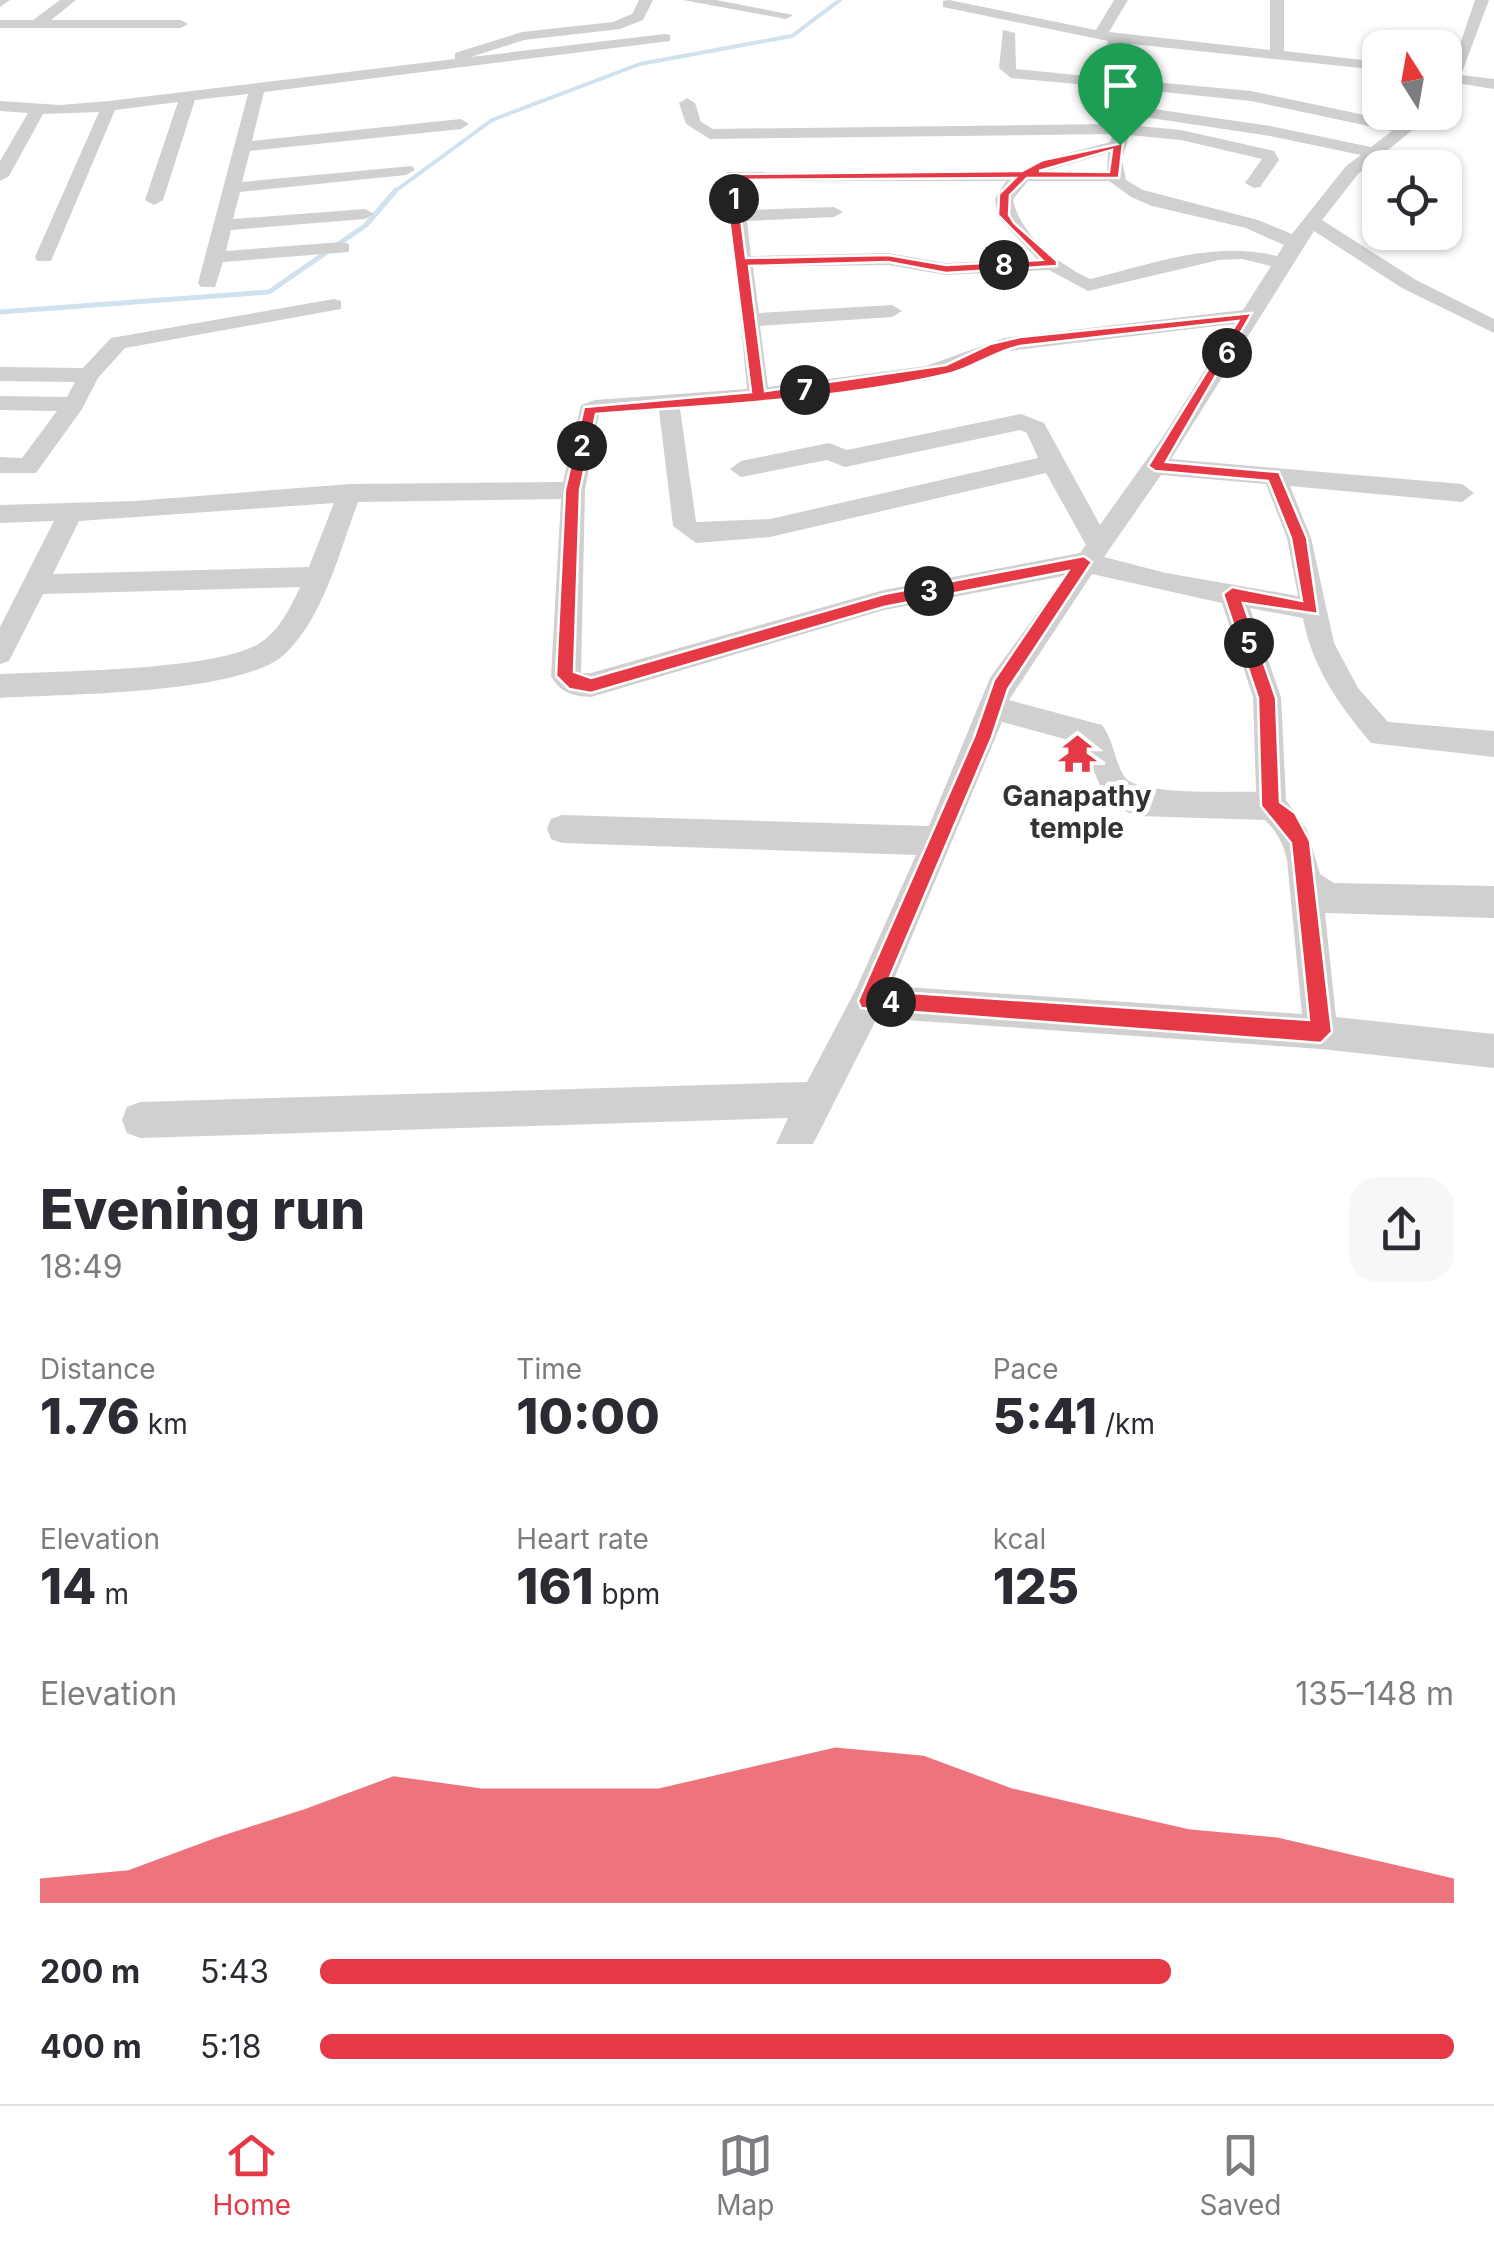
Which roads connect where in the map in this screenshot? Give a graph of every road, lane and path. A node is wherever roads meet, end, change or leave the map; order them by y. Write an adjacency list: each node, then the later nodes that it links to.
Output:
1 (69, 0): 10 (street)
2 (646, 0): 18 (street)
3 (690, 0): 8 (street)
4 (1121, 0): 13 (street)
5 (1277, 0): 16 (street)
6 (1481, 1): 15 (street)
7 (948, 4): 13 (street)
8 (786, 15)
9 (0, 24): 10 (street)
10 (36, 24): 11 (street)
11 (180, 24)
12 (1008, 33): 19 (street)
13 (1108, 36): 16 (street); 19 (street)
14 (664, 38): 18 (street)
15 (1462, 47)
16 (1277, 58): 17 (street)
17 (1362, 65)
18 (423, 70): 22 (street)
19 (1103, 79): 28 (street); 29 (street)
20 (1462, 82): 21 (street)
21 (1494, 84)
22 (257, 90): 23 (street); 35 (street)
23 (188, 97): 26 (street); 45 (street)
24 (688, 103): 32 (street)
25 (0, 106): 27 (street)
26 (110, 106): 27 (street); 53 (street)
27 (38, 108): 33 (street)
28 (1115, 108): 32 (street); 36 (street)
29 (1362, 120)
30 (460, 124): 35 (street)
31 (1407, 130): 37 (street)
32 (1121, 137): 40 (street); 42 (street); 43 (street)
33 (20, 143): 34 (street); 41 (street)
34 (0, 144)
35 (242, 146): 44 (street)
36 (1362, 150)
37 (1380, 150)
38 (1362, 163): 49 (street)
39 (406, 170): 44 (street)
40 (1024, 174): 42 (street); 48 (street); 57 (street)
41 (0, 176)
42 (1115, 176): 51 (street)
43 (1254, 183)
44 (232, 188): 50 (street)
45 (154, 200)
46 (834, 212): 48 (street)
47 (365, 214): 50 (street)
48 (738, 216): 55 (street)
49 (1312, 222): 51 (street); 63 (street)
50 (223, 225): 54 (street)
51 (1296, 243): 56 (street)
52 (342, 248): 54 (street)
53 (44, 257)
54 (214, 257): 58 (street)
55 (742, 262): 57 (street); 62 (street)
56 (1282, 263): 57 (street); 61 (street)
57 (1053, 264)
58 (208, 283)
59 (334, 305): 65 (street)
60 (892, 311): 62 (street)
61 (1248, 316): 66 (street); 72 (street)
62 (749, 320): 66 (street)
63 (1494, 327)
64 (0, 374): 65 (street)
65 (89, 376): 68 (street)
66 (758, 396): 69 (street)
67 (0, 403): 68 (street)
68 (74, 404): 73 (street)
69 (670, 404): 70 (street); 76 (street)
70 (1052, 463): 74 (street); 81 (street)
71 (0, 465): 73 (street)
72 (1155, 466): 75 (street); 81 (street)
73 (28, 467): 79 (street)
74 (741, 469)
75 (1274, 476): 78 (street); 85 (street)
76 (573, 490): 77 (street); 81 (street)
77 (350, 493): 80 (street); 82 (street)
78 (1462, 493)
79 (0, 512): 80 (street)
80 (72, 512): 83 (street)
81 (1092, 555): 84 (street); 88 (street)
82 (315, 577): 83 (street); 87 (street)
83 (35, 584): 86 (street)
84 (1232, 594): 85 (street); 90 (street)
85 (1312, 609): 89 (street)
86 (0, 653)
87 (0, 686)
88 (994, 708): 90 (street); 92 (street)
89 (1494, 744)
90 (1271, 806): 93 (street)
91 (562, 829): 92 (street)
92 (938, 841): 95 (street)
93 (1306, 883): 94 (street); 96 (street)
94 (1494, 902)
95 (868, 1001): 96 (street); 98 (street)
96 (1321, 1032): 97 (street)
97 (1494, 1051)
98 (817, 1098): 99 (street); 100 (street)
99 (140, 1120)
100 (794, 1144)

